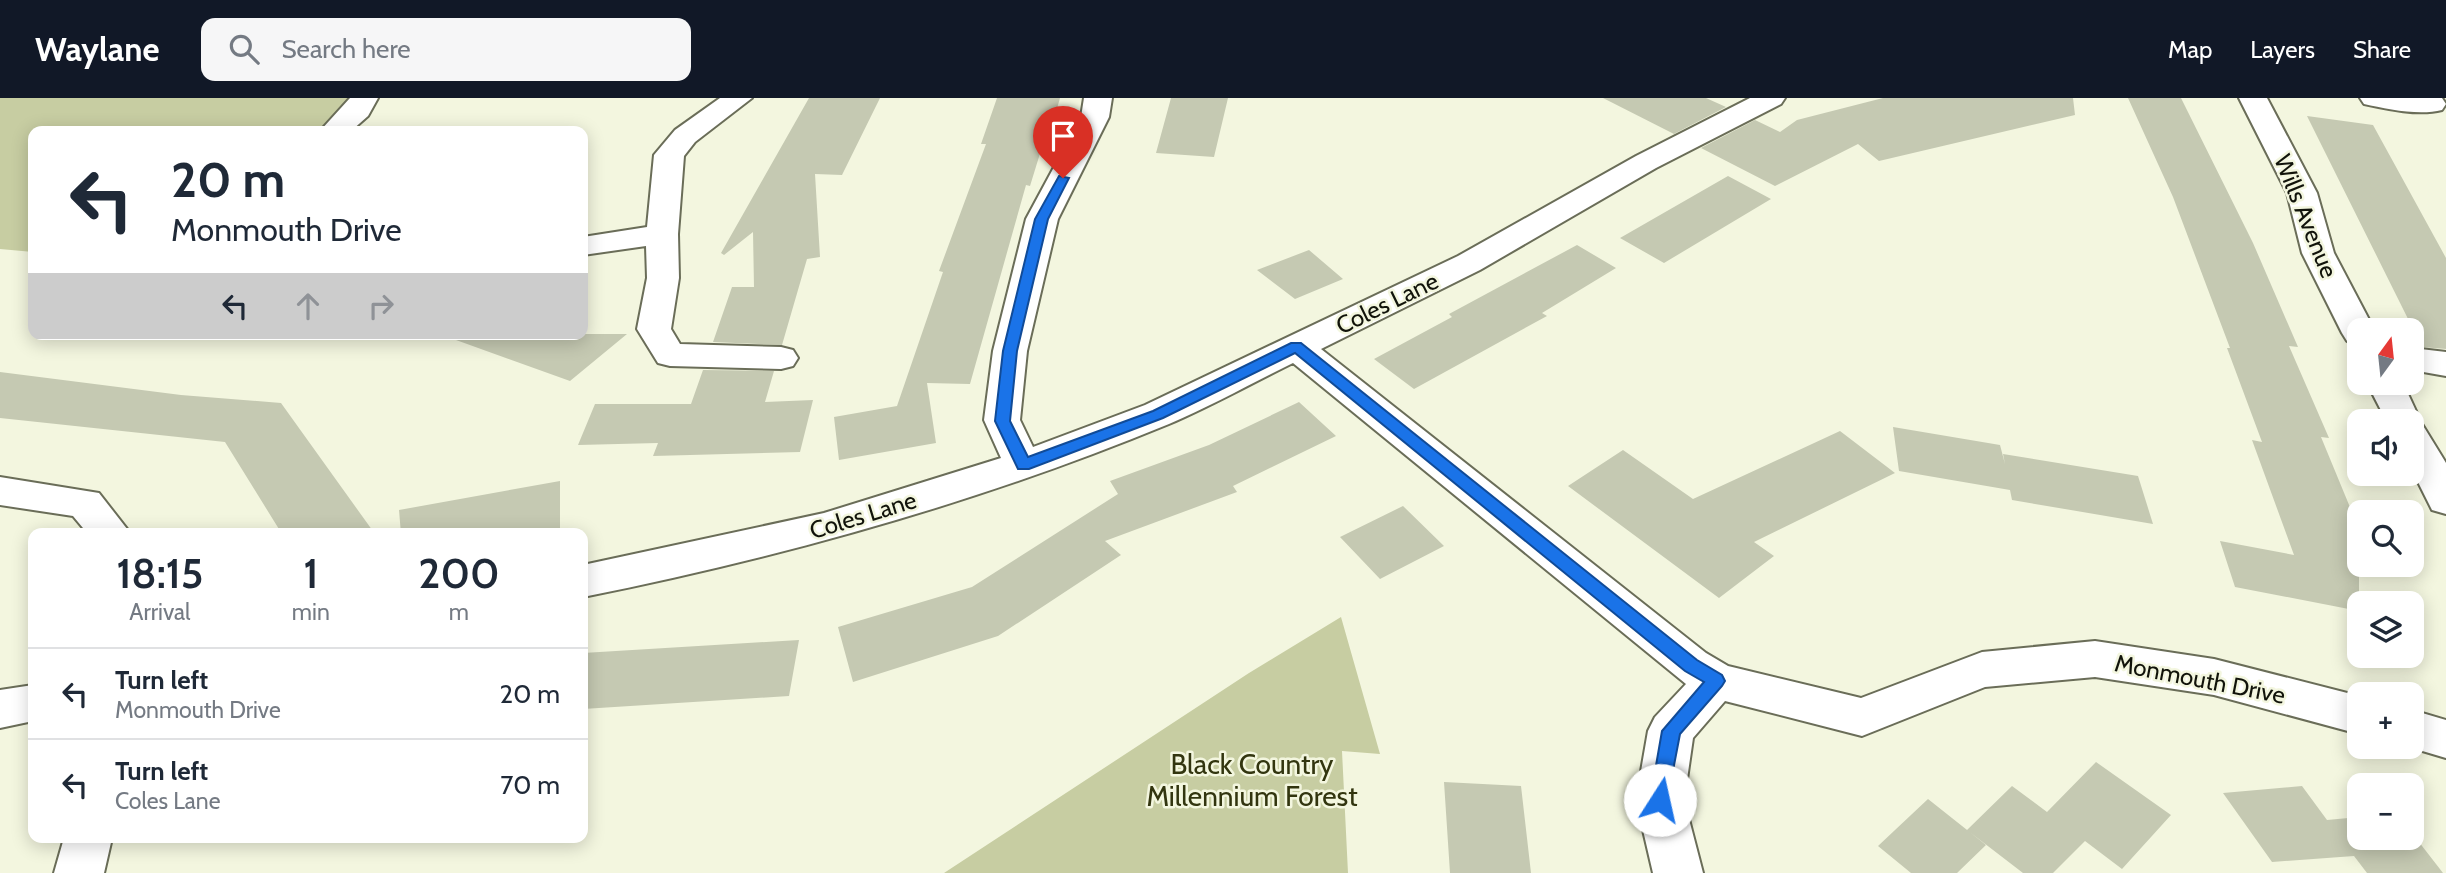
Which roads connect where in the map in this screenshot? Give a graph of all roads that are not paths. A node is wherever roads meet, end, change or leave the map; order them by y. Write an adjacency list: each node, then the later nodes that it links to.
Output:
1 (364, 98): 9 (street)
2 (738, 98): 10 (street)
3 (1098, 98): 18 (street)
4 (1771, 98): 13 (street, Coles Lane)
5 (2253, 98): 12 (street, Wills Avenue)
6 (2374, 98): 8 (street)
7 (2400, 98): 8 (street)
8 (2439, 105)
9 (340, 126)
10 (662, 234): 11 (street); 14 (street)
11 (588, 245)
12 (2351, 318)
13 (1296, 347): 18 (street, Coles Lane); 23 (street, Monmouth Drive)
14 (782, 358)
15 (2424, 361): 16 (street)
16 (2446, 364)
17 (2424, 457): 20 (street)
18 (1023, 465): 22 (street, Coles Lane)
19 (0, 491): 21 (street)
20 (2446, 500)
21 (106, 528)
22 (588, 581)
23 (1716, 681): 26 (street, Monmouth Drive); 31 (street)
24 (28, 703): 25 (street)
25 (0, 709)
26 (2347, 712)
27 (2424, 733): 28 (street)
28 (2446, 739)
29 (87, 843): 30 (street)
30 (79, 873)
31 (1678, 873)

